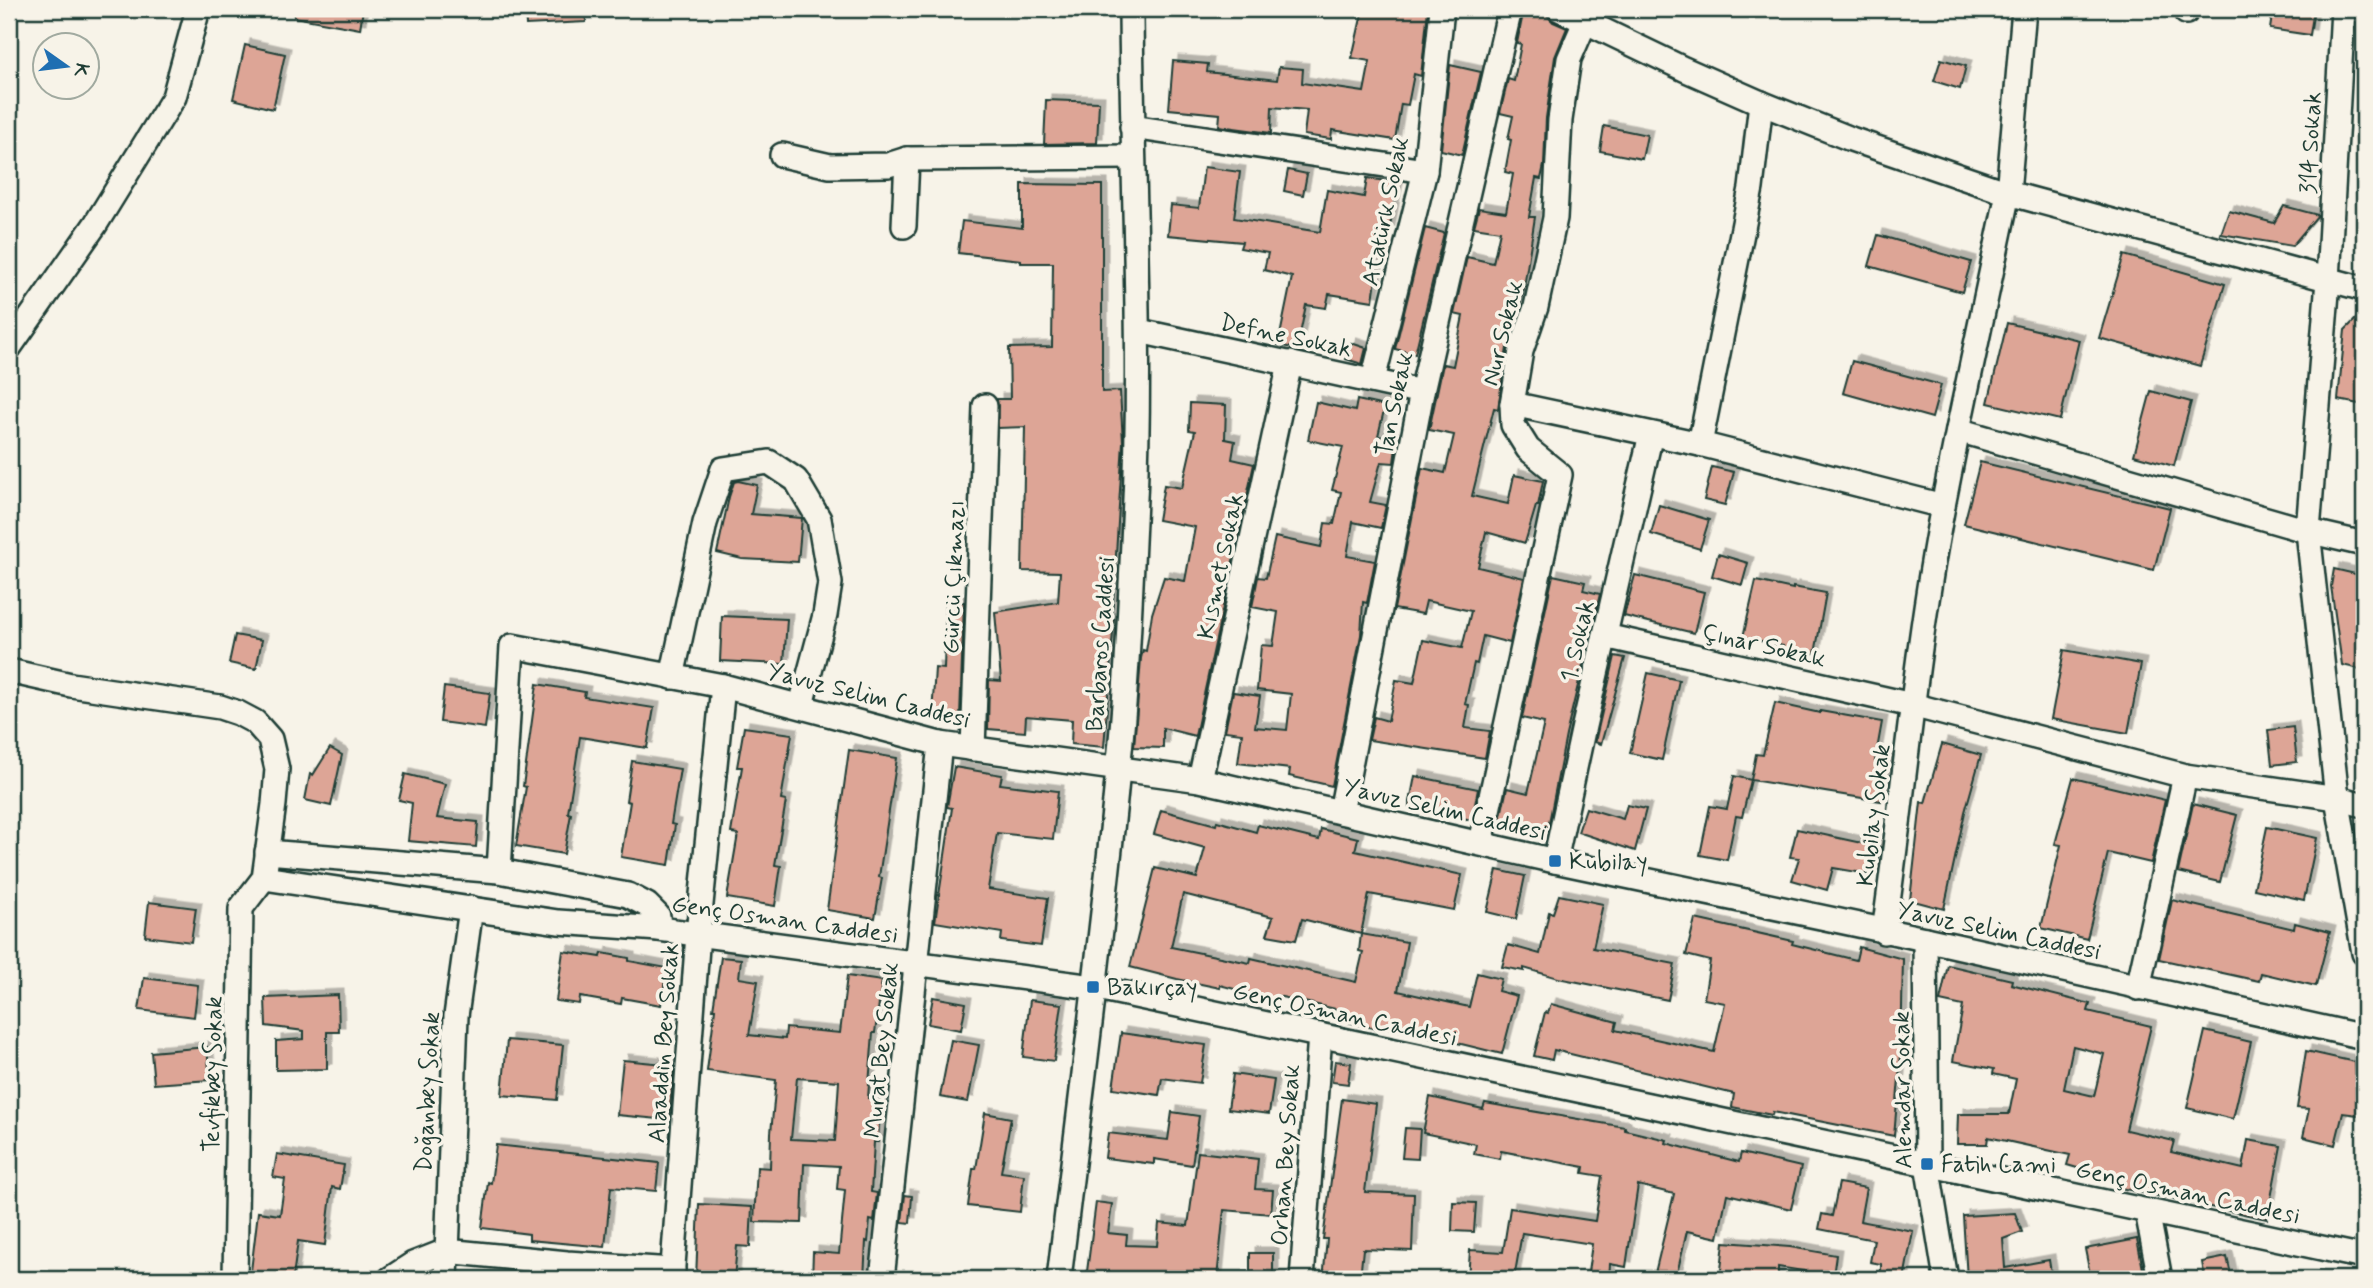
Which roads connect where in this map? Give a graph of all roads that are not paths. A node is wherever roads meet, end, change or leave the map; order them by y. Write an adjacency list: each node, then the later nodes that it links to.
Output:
1 (198, 9): 20 (street)
2 (1131, 9): 10 (street, Barbaros Caddesi)
3 (1442, 9): 14 (street, Atatürk Sokak)
4 (1510, 9): 23 (street, Tan Sokak)
5 (1559, 9): 8 (street)
6 (2024, 9): 15 (street, Kubilay Sokak)
7 (2343, 9): 17 (street, 314 Sokak)
8 (1585, 22): 9 (street); 24 (street, Nur Sokak)
9 (1761, 103): 15 (street); 28 (street)
10 (1132, 127): 12 (street, Barbaros Caddesi); 14 (street)
11 (782, 155): 13 (street)
12 (1132, 157): 13 (street); 19 (street, Barbaros Caddesi)
13 (907, 159): 16 (street)
14 (1425, 171): 22 (street, Atatürk Sokak)
15 (2008, 193): 17 (street); 26 (street, Kubilay Sokak)
16 (904, 226)
17 (2328, 280): 18 (street); 30 (street, 314 Sokak)
18 (2364, 289)
19 (1139, 331): 21 (street, Defne Sokak); 40 (street, Barbaros Caddesi)
20 (9, 348)
21 (1290, 362): 22 (street, Defne Sokak); 42 (street, Kısmet Sokak)
22 (1373, 380): 23 (street, Defne Sokak)
23 (1422, 391): 45 (street, Tan Sokak)
24 (1512, 404): 27 (street); 46 (street, Nur Sokak)
25 (985, 407): 39 (street, Gürcü Çıkmazı)
26 (1958, 430): 29 (street, Kubilay Sokak); 30 (street)
27 (1651, 434): 28 (street); 32 (street, 1. Sokak)
28 (1700, 444): 29 (street)
29 (1943, 506): 37 (street, Kubilay Sokak)
30 (2308, 531): 31 (street); 43 (street, 314 Sokak)
31 (2364, 544)
32 (1605, 636): 37 (street, Çınar Sokak); 48 (street, 1. Sokak)
33 (9, 671): 47 (street)
34 (673, 677): 35 (street, Yavuz Selim Caddesi); 36 (street); 49 (street, Yavuz Selim Caddesi)
35 (723, 686): 36 (street, Yavuz Selim Caddesi); 54 (street, Alaaddin Bey Sokak)
36 (801, 705): 38 (street, Yavuz Selim Caddesi)
37 (1912, 705): 41 (street, Çınar Sokak); 53 (street, Kubilay Sokak)
38 (940, 744): 39 (street, Yavuz Selim Caddesi); 57 (street, Murat Bey Sokak)
39 (973, 749): 40 (street, Yavuz Selim Caddesi)
40 (1119, 769): 42 (street, Yavuz Selim Caddesi); 58 (street, Barbaros Caddesi)
41 (2185, 776): 43 (street, Çınar Sokak); 59 (street)
42 (1200, 780): 45 (street, Yavuz Selim Caddesi)
43 (2337, 798): 44 (street, Çınar Sokak); 56 (street, 314 Sokak)
44 (2364, 805)
45 (1341, 811): 46 (street, Yavuz Selim Caddesi)
46 (1481, 843): 48 (street, Yavuz Selim Caddesi)
47 (267, 852): 49 (street); 50 (street)
48 (1555, 861): 53 (street, Yavuz Selim Caddesi)
49 (499, 871): 52 (street)
50 (264, 878): 51 (street, Genç Osman Caddesi); 67 (street, Tevfikbey Sokak)
51 (471, 908): 52 (street, Genç Osman Caddesi); 64 (street, Doğanbey Sokak)
52 (659, 929): 54 (street, Genç Osman Caddesi)
53 (1884, 932): 55 (street, Yavuz Selim Caddesi)
54 (698, 934): 57 (street, Genç Osman Caddesi); 66 (street, Alaaddin Bey Sokak)
55 (1925, 939): 59 (street, Yavuz Selim Caddesi); 62 (street, Alemdar Sokak)
56 (2364, 953)
57 (917, 964): 58 (street, Genç Osman Caddesi); 70 (street, Murat Bey Sokak)
58 (1093, 987): 60 (street, Genç Osman Caddesi); 71 (street, Barbaros Caddesi)
59 (2138, 988): 61 (street, Yavuz Selim Caddesi)
60 (1320, 1035): 62 (street, Genç Osman Caddesi); 72 (street, Orhan Bey Sokak)
61 (2364, 1037)
62 (1927, 1164): 63 (street, Genç Osman Caddesi); 73 (street, Alemdar Sokak)
63 (2147, 1211): 65 (street, Genç Osman Caddesi); 74 (street)
64 (446, 1251): 66 (street); 68 (street); 69 (street, Doğanbey Sokak)
65 (2364, 1257)
66 (673, 1275)
67 (235, 1279)
68 (390, 1279)
69 (446, 1279)
70 (882, 1279)
71 (1059, 1279)
72 (1302, 1279)
73 (1946, 1279)
74 (2160, 1279)

